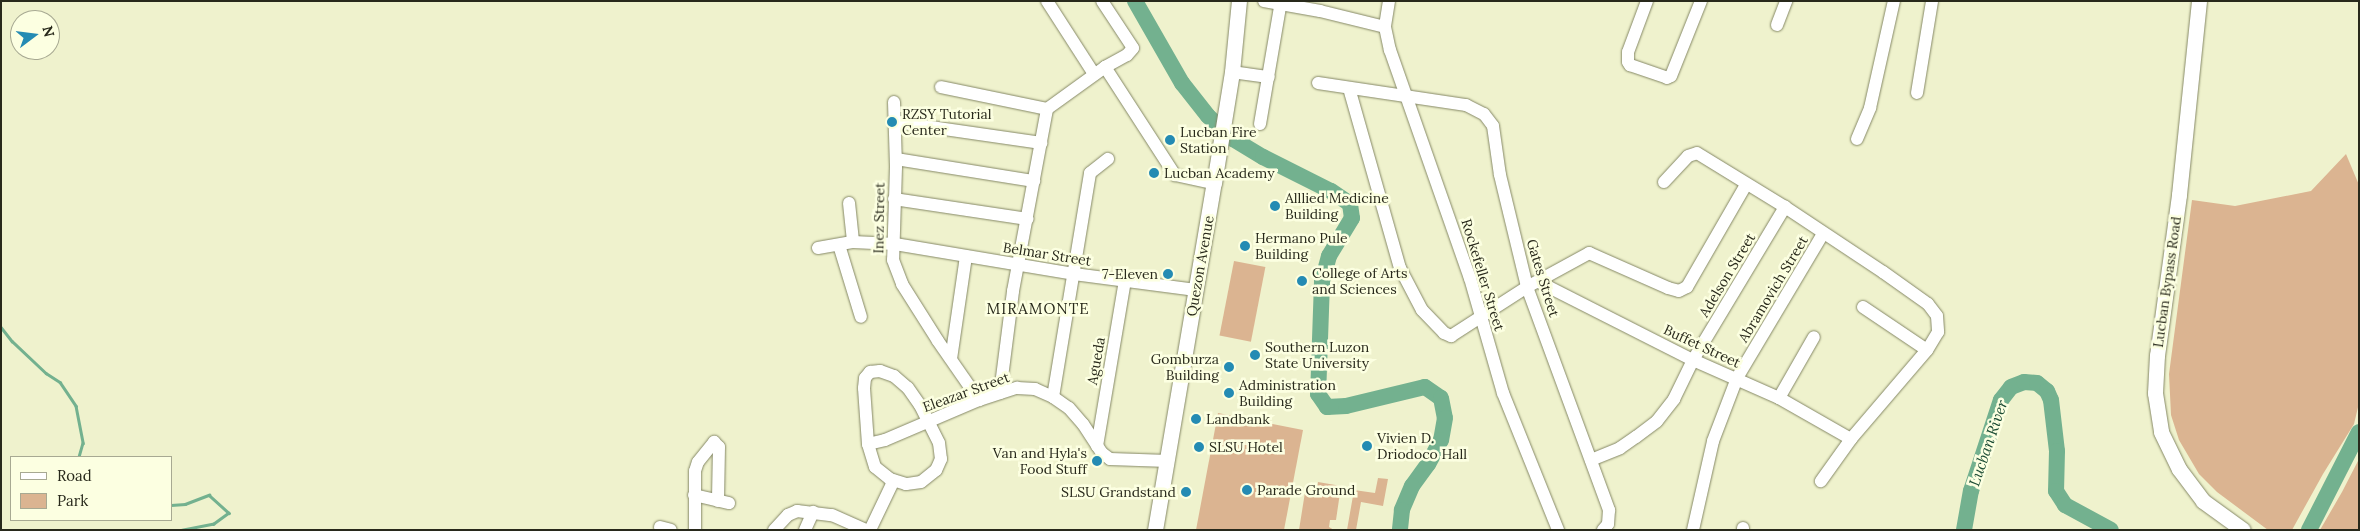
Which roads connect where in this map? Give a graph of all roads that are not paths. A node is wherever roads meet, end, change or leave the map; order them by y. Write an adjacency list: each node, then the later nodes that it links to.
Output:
1 (1047, 1): 15 (street)
2 (1102, 1): 15 (street)
3 (1239, 1): 16 (main road, Quezon Avenue)
4 (1264, 1): 12 (street)
5 (1389, 1): 14 (street)
6 (1647, 1): 7 (street)
7 (1701, 1)
8 (1786, 1): 13 (street)
9 (1894, 1): 27 (street)
10 (1932, 1): 21 (street)
11 (2199, 1): 81 (main road, Lucban Bypass Road)
12 (1281, 3): 14 (street); 17 (street)
13 (1777, 25)
14 (1385, 27): 22 (street, Rockefeller Street)
15 (1100, 70): 24 (street); 33 (street)
16 (1232, 72): 17 (street); 33 (main road, Quezon Avenue)
17 (1269, 77): 26 (street)
18 (1318, 83): 20 (street, Gates Street)
19 (941, 87): 24 (street)
20 (1350, 88): 22 (street, Gates Street); 52 (street)
21 (1917, 94)
22 (1406, 95): 48 (street, Gates Street); 52 (street, Rockefeller Street)
23 (894, 102): 25 (street, Inez Street)
24 (1047, 109): 28 (street)
25 (896, 122): 28 (street); 29 (street, Inez Street)
26 (1260, 124)
27 (1857, 139)
28 (1041, 143): 31 (street)
29 (896, 159): 31 (street); 35 (street, Inez Street)
30 (1108, 159): 46 (street)
31 (1034, 181): 38 (street)
32 (1664, 182): 34 (street)
33 (1214, 183): 49 (main road, Quezon Avenue)
34 (1746, 185): 37 (street); 48 (street)
35 (894, 199): 38 (street); 42 (street, Inez Street)
36 (849, 203): 40 (street)
37 (1785, 207): 39 (street); 56 (street, Adelson Street)
38 (1028, 219): 45 (street)
39 (1823, 234): 54 (street); 57 (street, Abramovich Street)
40 (853, 242): 41 (street, Belmar Street); 42 (street, Belmar Street)
41 (839, 244): 43 (street, Belmar Street); 51 (street)
42 (895, 244): 44 (street, Belmar Street); 55 (street, Inez Street)
43 (818, 248)
44 (966, 256): 45 (street, Belmar Street); 55 (street)
45 (1018, 264): 46 (street, Belmar Street); 58 (street)
46 (1074, 274): 47 (street, Belmar Street); 59 (street)
47 (1124, 281): 49 (street, Belmar Street); 65 (street, Agueda)
48 (1533, 285): 52 (street); 56 (street, Buffet Street); 66 (street, Gates Street)
49 (1196, 290): 67 (main road, Quezon Avenue)
50 (1863, 307): 54 (street)
51 (861, 317)
52 (1482, 318): 79 (street, Rockefeller Street)
53 (1814, 337): 60 (street)
54 (1927, 350): 63 (street)
55 (952, 359): 61 (street, Inez Street)
56 (1693, 360): 57 (street, Buffet Street); 66 (street, Adelson Street)
57 (1738, 378): 60 (street, Buffet Street); 80 (street, Abramovich Street)
58 (1000, 393): 59 (street, Eleazar Street); 61 (street, Eleazar Street)
59 (1053, 397): 65 (street, Eleazar Street)
60 (1779, 398): 63 (street, Buffet Street)
61 (979, 400): 62 (street, Eleazar Street)
62 (928, 421): 64 (street, Eleazar Street); 64 (street); 68 (street)
63 (1851, 439): 69 (street)
64 (868, 444): 68 (street)
65 (1097, 446): 67 (street, Eleazar Street)
66 (1591, 460): 72 (street, Gates Street)
67 (1168, 461): 78 (main road, Quezon Avenue)
68 (894, 480): 77 (street)
69 (1821, 480)
70 (694, 494): 70 (street); 73 (street)
71 (813, 512): 74 (street); 75 (street); 76 (street)
72 (1606, 527)
73 (695, 530)
74 (774, 530)
75 (805, 530)
76 (866, 530)
77 (870, 530)
78 (1155, 530)
79 (1558, 530)
80 (1693, 530)
81 (2243, 530)

